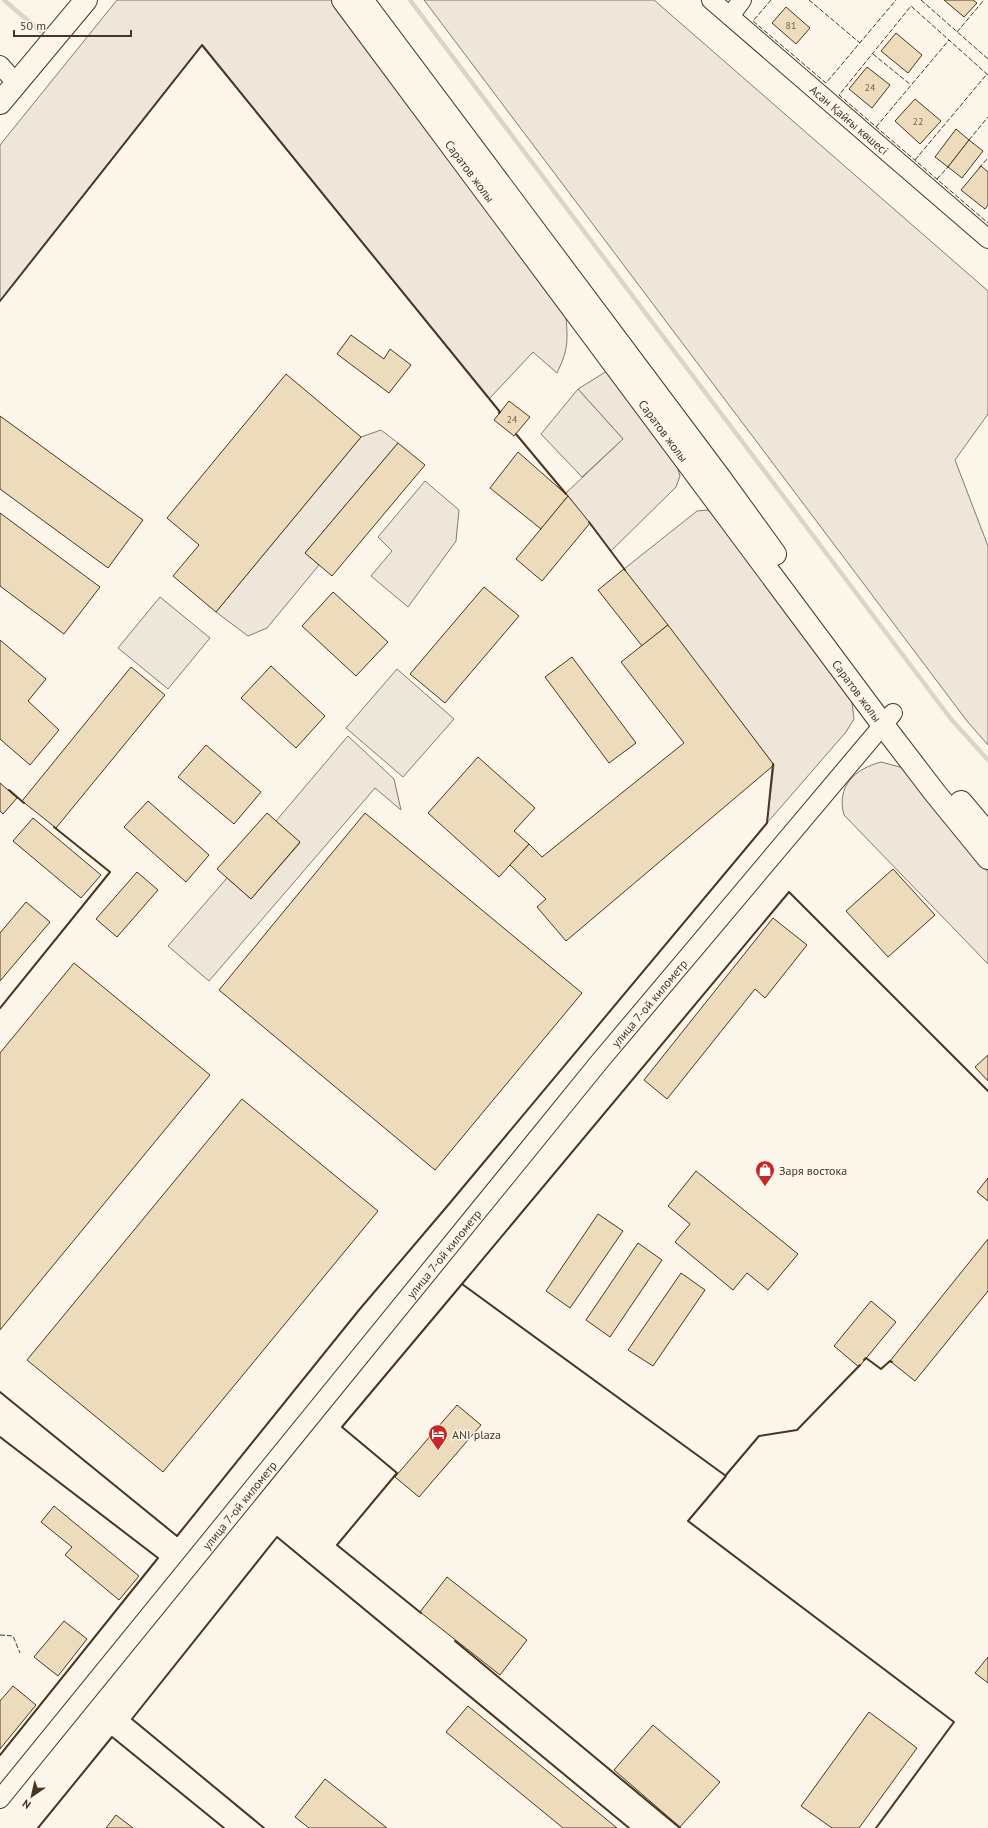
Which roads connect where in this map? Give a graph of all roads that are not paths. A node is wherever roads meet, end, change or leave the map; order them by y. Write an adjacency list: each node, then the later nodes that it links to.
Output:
1 (86, 0): 8 (main road)
2 (343, 0): 11 (main road, Саратов жолы)
3 (362, 0): 11 (main road, Саратов жолы)
4 (711, 0): 6 (street, Асан Қайғы көшесі)
5 (742, 0): 6 (street)
6 (730, 16): 10 (street, Асан Қайғы көшесі)
7 (0, 65): 8 (street)
8 (16, 83): 9 (main road)
9 (0, 103)
10 (988, 239)
11 (888, 719): 12 (main road, Саратов жолы); 13 (main road, Саратов жолы); 14 (street, улица 7-ой километр)
12 (988, 834)
13 (988, 858)
14 (0, 1800)

